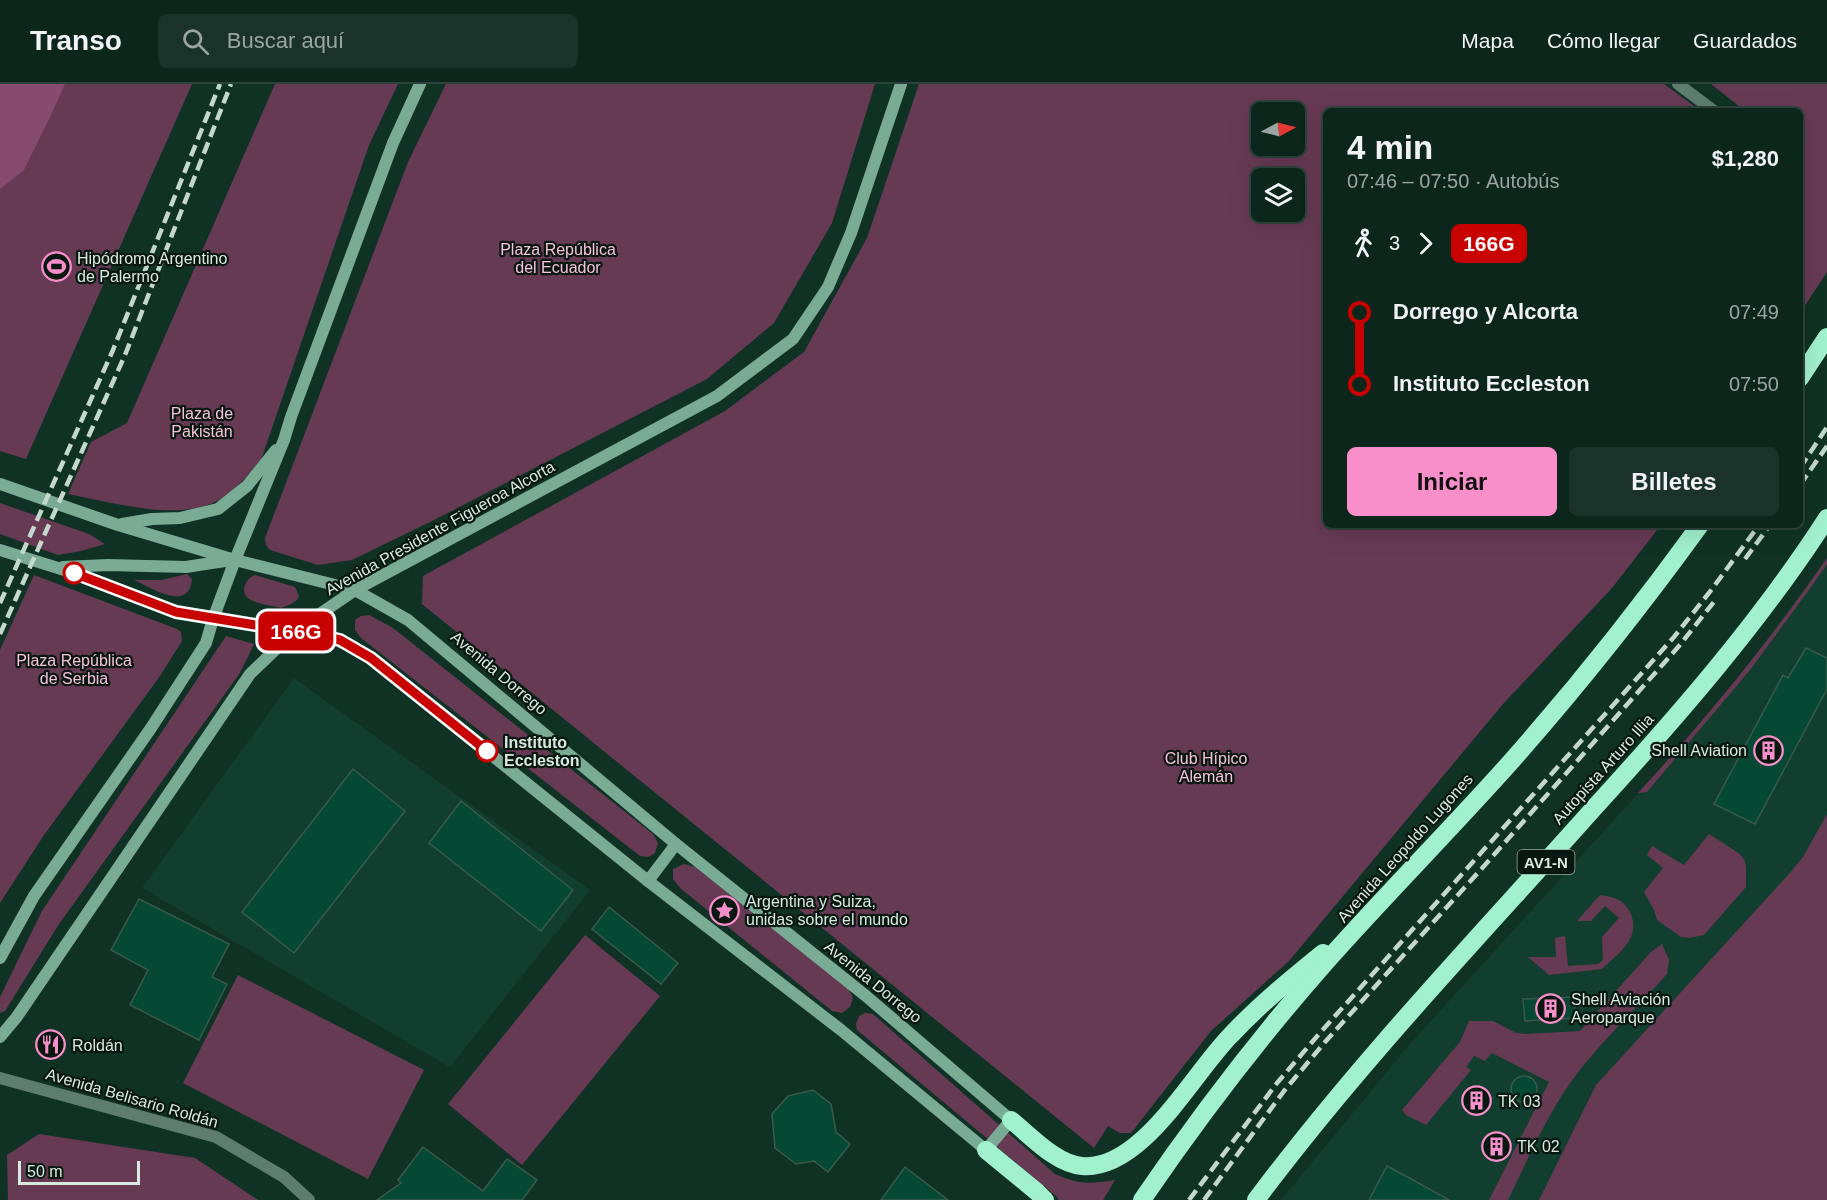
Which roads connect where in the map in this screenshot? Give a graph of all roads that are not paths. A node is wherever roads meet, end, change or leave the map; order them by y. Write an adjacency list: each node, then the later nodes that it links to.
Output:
1 (420, 84): 7 (main road)
2 (901, 84): 15 (main road, Avenida Presidente Figueroa Alcorta)
3 (1678, 84): 4 (street)
4 (1710, 108)
5 (1827, 337): 6 (highway)
6 (1803, 373)
7 (284, 440): 10 (main road); 13 (main road)
8 (0, 484): 10 (main road, Avenida Dorrego)
9 (1827, 518): 29 (highway, Autopista Arturo Illia / AV1-N)
10 (118, 525): 13 (main road, Avenida Dorrego)
11 (1698, 528): 20 (highway, Avenida Leopoldo Lugones)
12 (0, 550): 14 (main road)
13 (235, 560): 14 (main road); 15 (main road, Avenida Dorrego); 16 (main road)
14 (56, 567): 16 (main road)
15 (355, 590): 17 (main road, Avenida Presidente Figueroa Alcorta); 18 (main road, Avenida Dorrego)
16 (213, 619): 17 (main road); 21 (main road)
17 (295, 631): 19 (main road); 22 (main road, Avenida Presidente Figueroa Alcorta)
18 (675, 844): 19 (main road); 24 (main road, Avenida Dorrego)
19 (648, 881): 25 (main road)
20 (1371, 914): 24 (highway); 28 (highway, Avenida Leopoldo Lugones)
21 (0, 958)
22 (0, 1037)
23 (0, 1078): 26 (street, Avenida Belisario Roldán)
24 (1011, 1120): 25 (main road)
25 (986, 1150): 27 (highway)
26 (309, 1200)
27 (1045, 1200)
28 (1142, 1200)
29 (1256, 1200)

